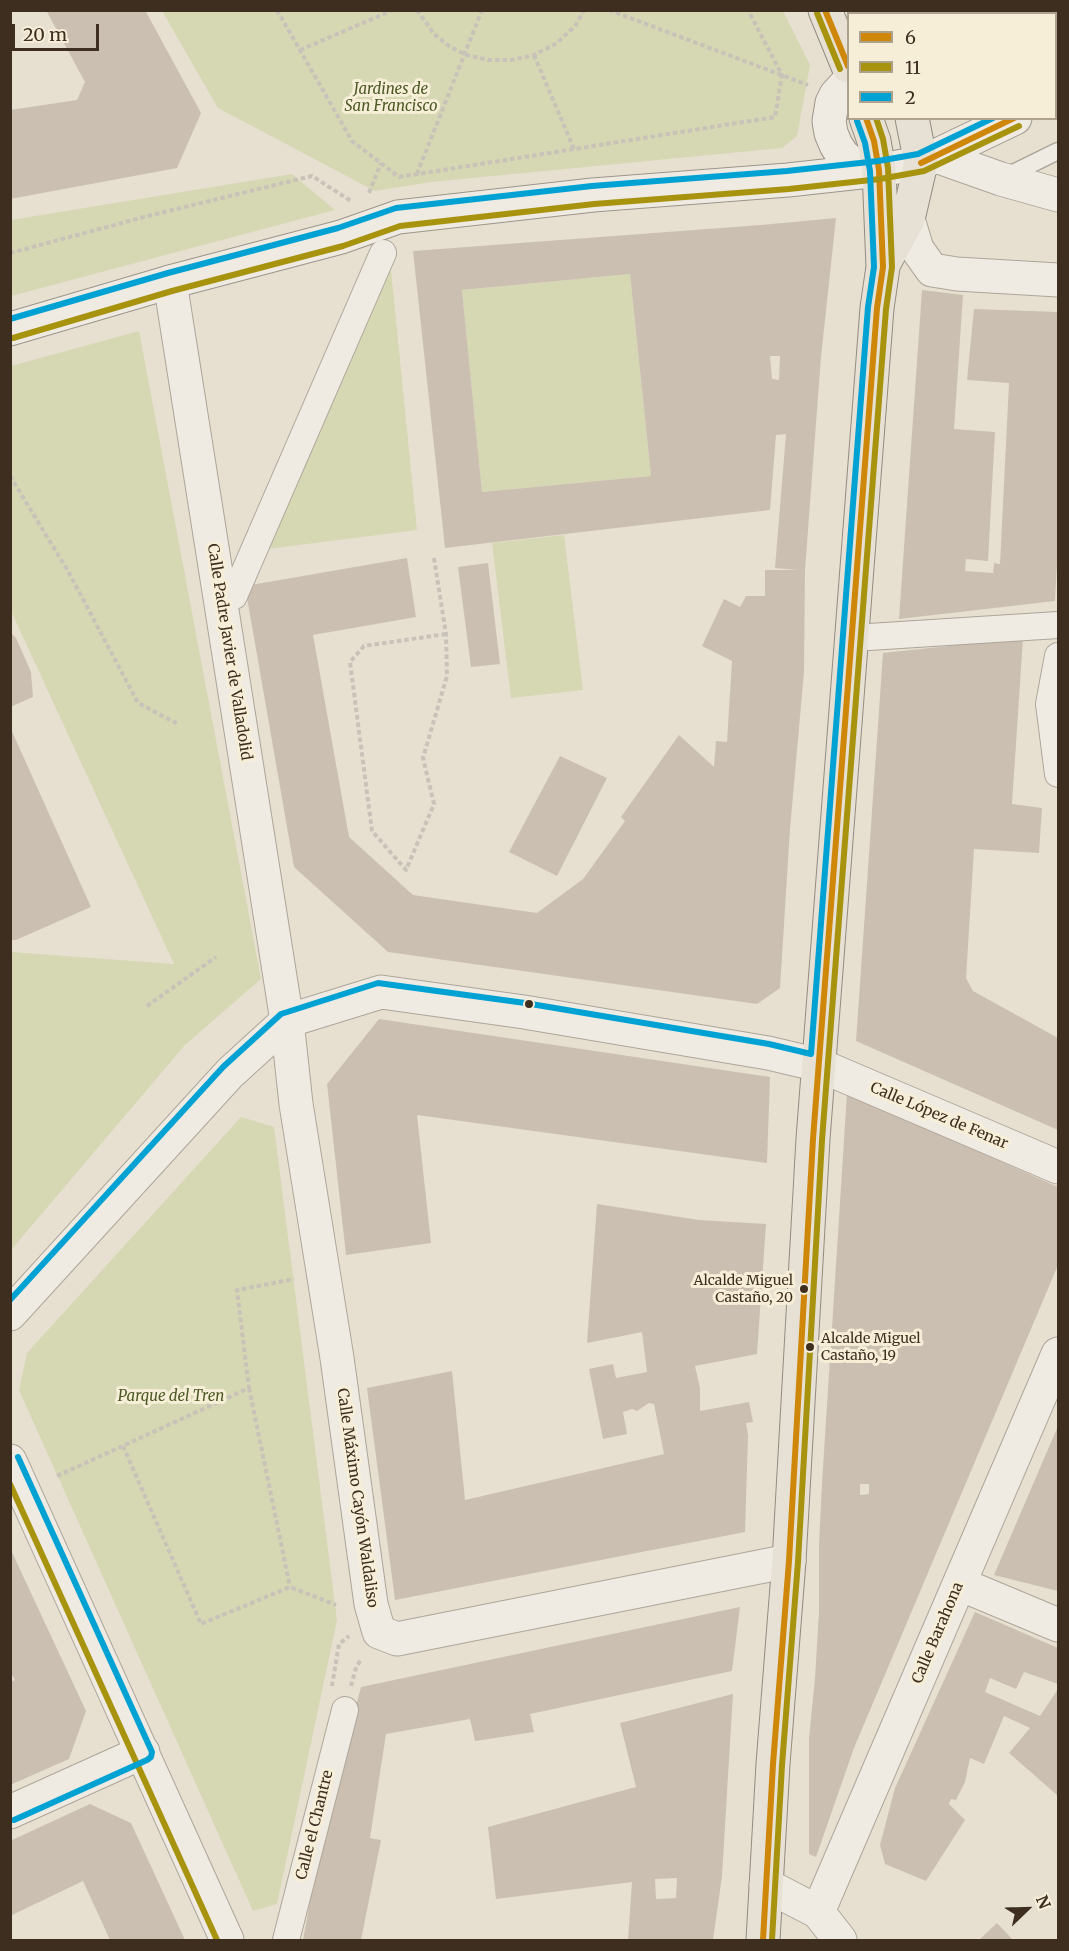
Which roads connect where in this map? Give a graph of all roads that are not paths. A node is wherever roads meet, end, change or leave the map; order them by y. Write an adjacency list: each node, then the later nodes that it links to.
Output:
1 (825, 10): 2 (main road)
2 (847, 61)
3 (847, 84): 9 (street)
4 (867, 120): 9 (main road)
5 (914, 120): 7 (main road)
6 (1010, 120): 7 (street)
7 (945, 146): 9 (street); 10 (street); 12 (main road)
8 (1059, 151): 10 (lane)
9 (879, 170): 14 (main road); 16 (street)
10 (1001, 179): 11 (street)
11 (1052, 187)
12 (908, 219): 14 (main road); 15 (street)
13 (382, 253): 18 (street)
14 (883, 267): 20 (main road)
15 (1059, 280)
16 (170, 282): 17 (street); 23 (street, Calle Padre Javier de Valladolid)
17 (10, 329)
18 (234, 596)
19 (1059, 625): 20 (street)
20 (853, 638): 24 (main road)
21 (1059, 656): 22 (street)
22 (1059, 774)
23 (287, 1021): 24 (street, Calle López de Fenar); 26 (street); 29 (street, Calle Máximo Cayón Waldaliso)
24 (819, 1065): 25 (street, Calle López de Fenar); 29 (main road)
25 (1059, 1167)
26 (10, 1314)
27 (1059, 1354): 30 (street, Calle Barahona)
28 (10, 1461): 33 (street)
29 (789, 1562): 35 (main road)
30 (960, 1584): 31 (street); 36 (street, Calle Barahona)
31 (1059, 1625)
32 (345, 1710): 38 (street, Calle el Chantre)
33 (143, 1752): 34 (street); 37 (street)
34 (10, 1812)
35 (766, 1885): 36 (street); 39 (main road)
36 (818, 1912): 40 (street)
37 (227, 1941)
38 (286, 1941)
39 (763, 1941)
40 (840, 1941)

